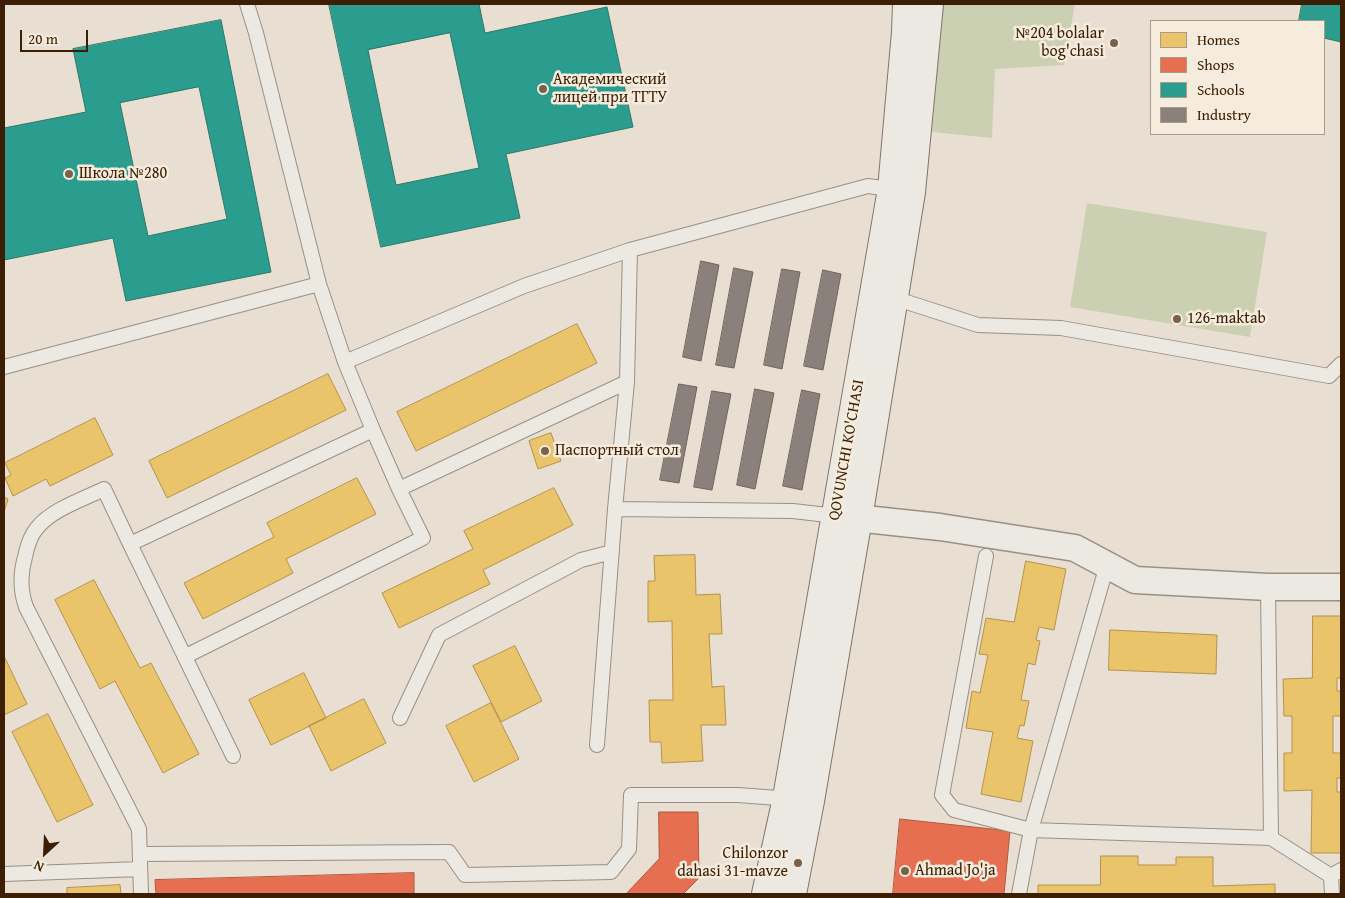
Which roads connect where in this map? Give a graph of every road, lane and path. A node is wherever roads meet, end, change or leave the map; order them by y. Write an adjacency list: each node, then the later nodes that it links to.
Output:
1 (247, 4): 6 (lane)
2 (907, 4): 4 (main road, QOVUNCHI KO'CHASI)
3 (929, 4): 4 (main road, QOVUNCHI KO'CHASI)
4 (902, 191): 5 (lane); 7 (main road, QOVUNCHI KO'CHASI); 15 (main road, QOVUNCHI KO'CHASI)
5 (630, 250): 8 (lane); 11 (lane)
6 (319, 284): 8 (lane); 10 (lane)
7 (894, 298): 9 (lane); 15 (main road, QOVUNCHI KO'CHASI)
8 (345, 362): 12 (lane)
9 (1341, 364)
10 (4, 367)
11 (627, 382): 13 (lane); 14 (lane)
12 (373, 430): 13 (lane); 16 (lane)
13 (399, 489): 22 (lane)
14 (615, 509): 15 (lane); 17 (lane)
15 (847, 517): 19 (street); 26 (main road, QOVUNCHI KO'CHASI)
16 (130, 544): 22 (lane); 29 (lane)
17 (612, 552): 23 (lane); 24 (lane)
18 (986, 556): 27 (lane)
19 (1107, 565): 20 (street); 27 (lane)
20 (1268, 587): 21 (street); 28 (lane)
21 (1341, 587)
22 (186, 656): 25 (lane)
23 (400, 718)
24 (597, 745)
25 (233, 756)
26 (798, 799): 29 (lane); 34 (main road, QOVUNCHI KO'CHASI); 35 (main road, QOVUNCHI KO'CHASI)
27 (1031, 830): 28 (lane); 36 (lane)
28 (1270, 838): 31 (lane)
29 (140, 854): 30 (lane)
30 (140, 869): 32 (lane); 33 (lane)
31 (1336, 873): 37 (lane)
32 (4, 874)
33 (141, 894)
34 (766, 894)
35 (792, 894)
36 (1019, 894)
37 (1332, 894)

